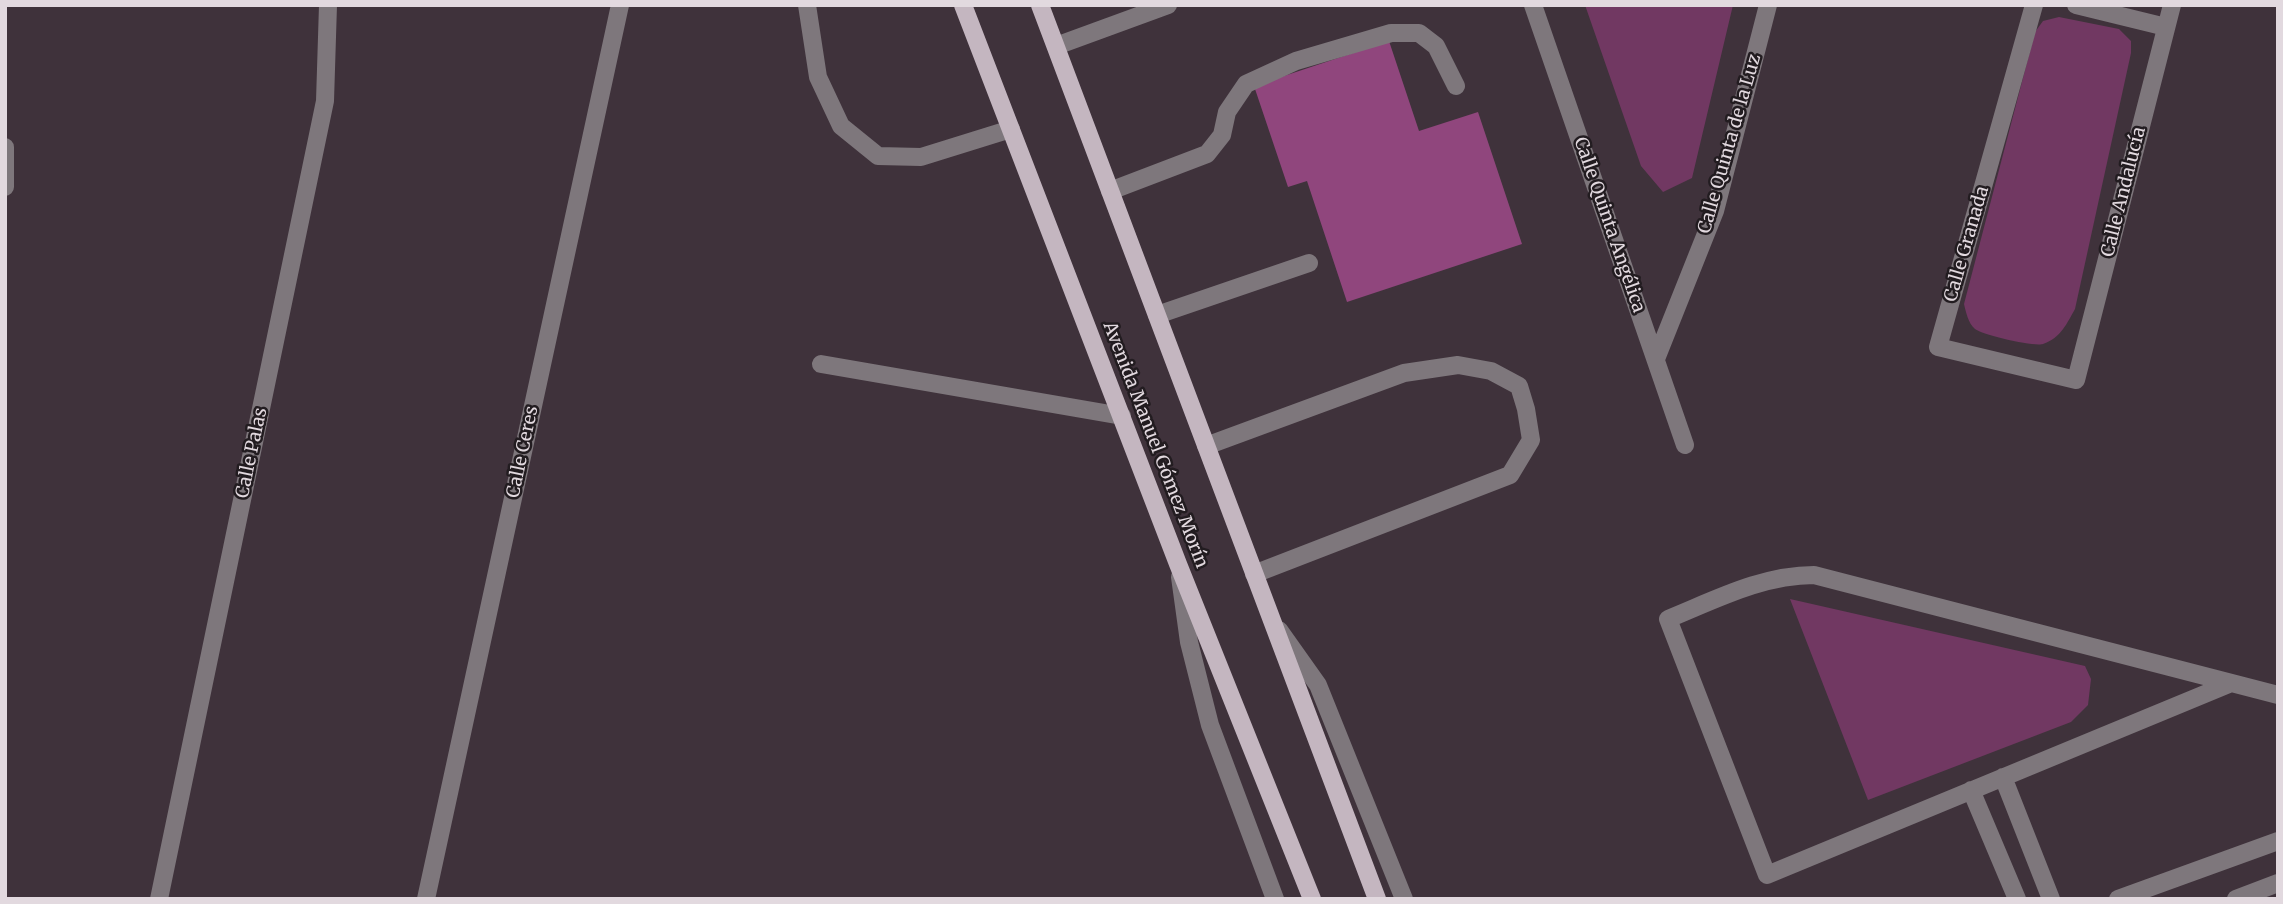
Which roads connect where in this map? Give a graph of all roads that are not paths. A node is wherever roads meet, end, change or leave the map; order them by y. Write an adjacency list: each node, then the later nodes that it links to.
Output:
1 (328, 5): 37 (street, Calle Palas)
2 (620, 5): 38 (street, Calle Ceres)
3 (807, 5): 15 (street)
4 (963, 5): 15 (main road, Avenida Manuel Gómez Morín)
5 (1041, 5): 13 (main road)
6 (1168, 5): 13 (street)
7 (1533, 5): 21 (street, Calle Quinta Angélica)
8 (1768, 5): 21 (street, Calle Quinta de la Luz)
9 (2034, 5): 23 (street, Calle Granada)
10 (2076, 5): 12 (street)
11 (2172, 5): 12 (street, Calle Andalucía)
12 (2166, 27): 23 (street, Calle Andalucía)
13 (1056, 46): 18 (main road)
14 (1456, 86): 18 (street)
15 (1011, 128): 24 (main road, Avenida Manuel Gómez Morín)
16 (5, 147): 17 (street)
17 (5, 187)
18 (1110, 191): 20 (main road)
19 (1310, 263): 20 (street)
20 (1157, 315): 26 (main road)
21 (1656, 359): 25 (street, Calle Quinta Angélica)
22 (821, 364): 24 (street)
23 (2076, 380)
24 (1122, 416): 27 (main road, Avenida Manuel Gómez Morín)
25 (1685, 445)
26 (1206, 446): 28 (main road); 28 (street)
27 (1178, 564): 39 (street); 40 (main road, Avenida Manuel Gómez Morín)
28 (1254, 574): 29 (main road)
29 (1271, 620): 41 (main road); 42 (street)
30 (2229, 684): 31 (street); 32 (street); 33 (street)
31 (2278, 695)
32 (2003, 777): 33 (street); 44 (street)
33 (1971, 790): 43 (street)
34 (2278, 841): 36 (street)
35 (2278, 883): 46 (street)
36 (2150, 893): 45 (street)
37 (159, 899)
38 (426, 899)
39 (1275, 899)
40 (1312, 899)
41 (1377, 899)
42 (1404, 899)
43 (2017, 899)
44 (2052, 899)
45 (2118, 899)
46 (2236, 899)

